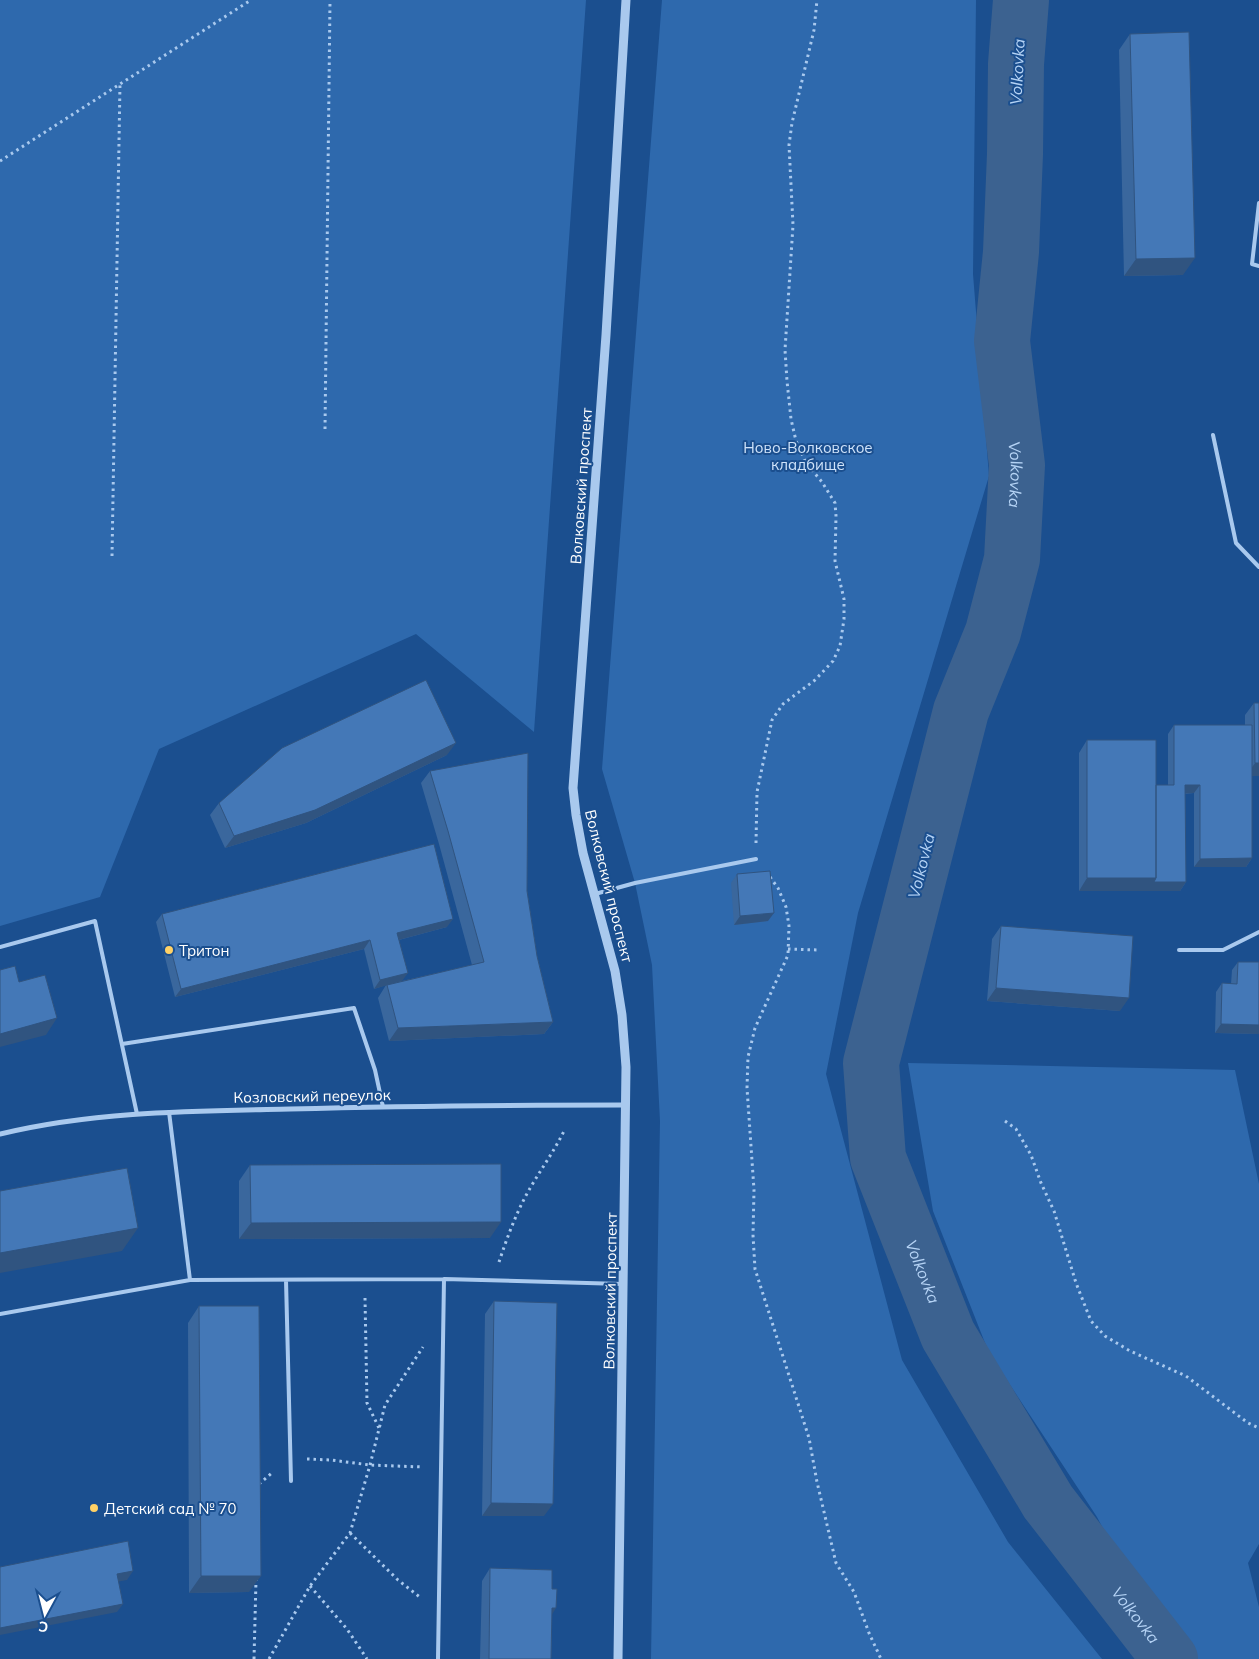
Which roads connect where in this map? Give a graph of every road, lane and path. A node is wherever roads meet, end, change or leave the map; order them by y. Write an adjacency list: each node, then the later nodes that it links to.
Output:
1 (251, 0): 5 (path)
2 (330, 0): 9 (path)
3 (626, 0): 14 (street, Волковский проспект)
4 (817, 0): 13 (path)
5 (120, 83): 6 (path); 11 (path)
6 (0, 161)
7 (1259, 203): 8 (lane)
8 (1259, 266)
9 (325, 429)
10 (1213, 435): 12 (lane)
11 (112, 556)
12 (1259, 567)
13 (756, 859): 14 (lane); 17 (path)
14 (595, 894): 21 (street, Волковский проспект)
15 (1259, 932): 19 (lane)
16 (0, 947): 20 (lane)
17 (788, 949): 18 (path); 52 (path)
18 (818, 950)
19 (1179, 950)
20 (122, 1044): 22 (lane); 24 (lane)
21 (627, 1105): 22 (street, Козловский переулок); 33 (street, Волковский проспект)
22 (383, 1107): 23 (street, Козловский переулок)
23 (169, 1112): 24 (street, Козловский переулок); 29 (lane)
24 (137, 1114): 27 (street, Козловский переулок)
25 (1005, 1122): 37 (path)
26 (566, 1129): 32 (path)
27 (0, 1134)
28 (444, 1279): 31 (lane); 32 (lane); 35 (lane)
29 (190, 1280): 30 (lane); 34 (lane)
30 (286, 1280): 31 (lane); 38 (lane)
31 (364, 1280): 36 (path)
32 (494, 1281): 33 (lane)
33 (624, 1284): 51 (street, Волковский проспект)
34 (0, 1314)
35 (443, 1328): 36 (path); 40 (lane)
36 (379, 1428): 39 (path)
37 (1259, 1428)
38 (290, 1458): 39 (path); 41 (lane); 42 (path)
39 (370, 1465): 40 (path); 43 (path)
40 (441, 1467): 46 (lane)
41 (290, 1481)
42 (258, 1484)
43 (350, 1533): 45 (path); 46 (path)
44 (256, 1572): 47 (path)
45 (310, 1586): 48 (path); 49 (path)
46 (438, 1612): 50 (lane)
47 (254, 1659)
48 (270, 1659)
49 (367, 1659)
50 (438, 1659)
51 (618, 1659)
52 (881, 1659)

